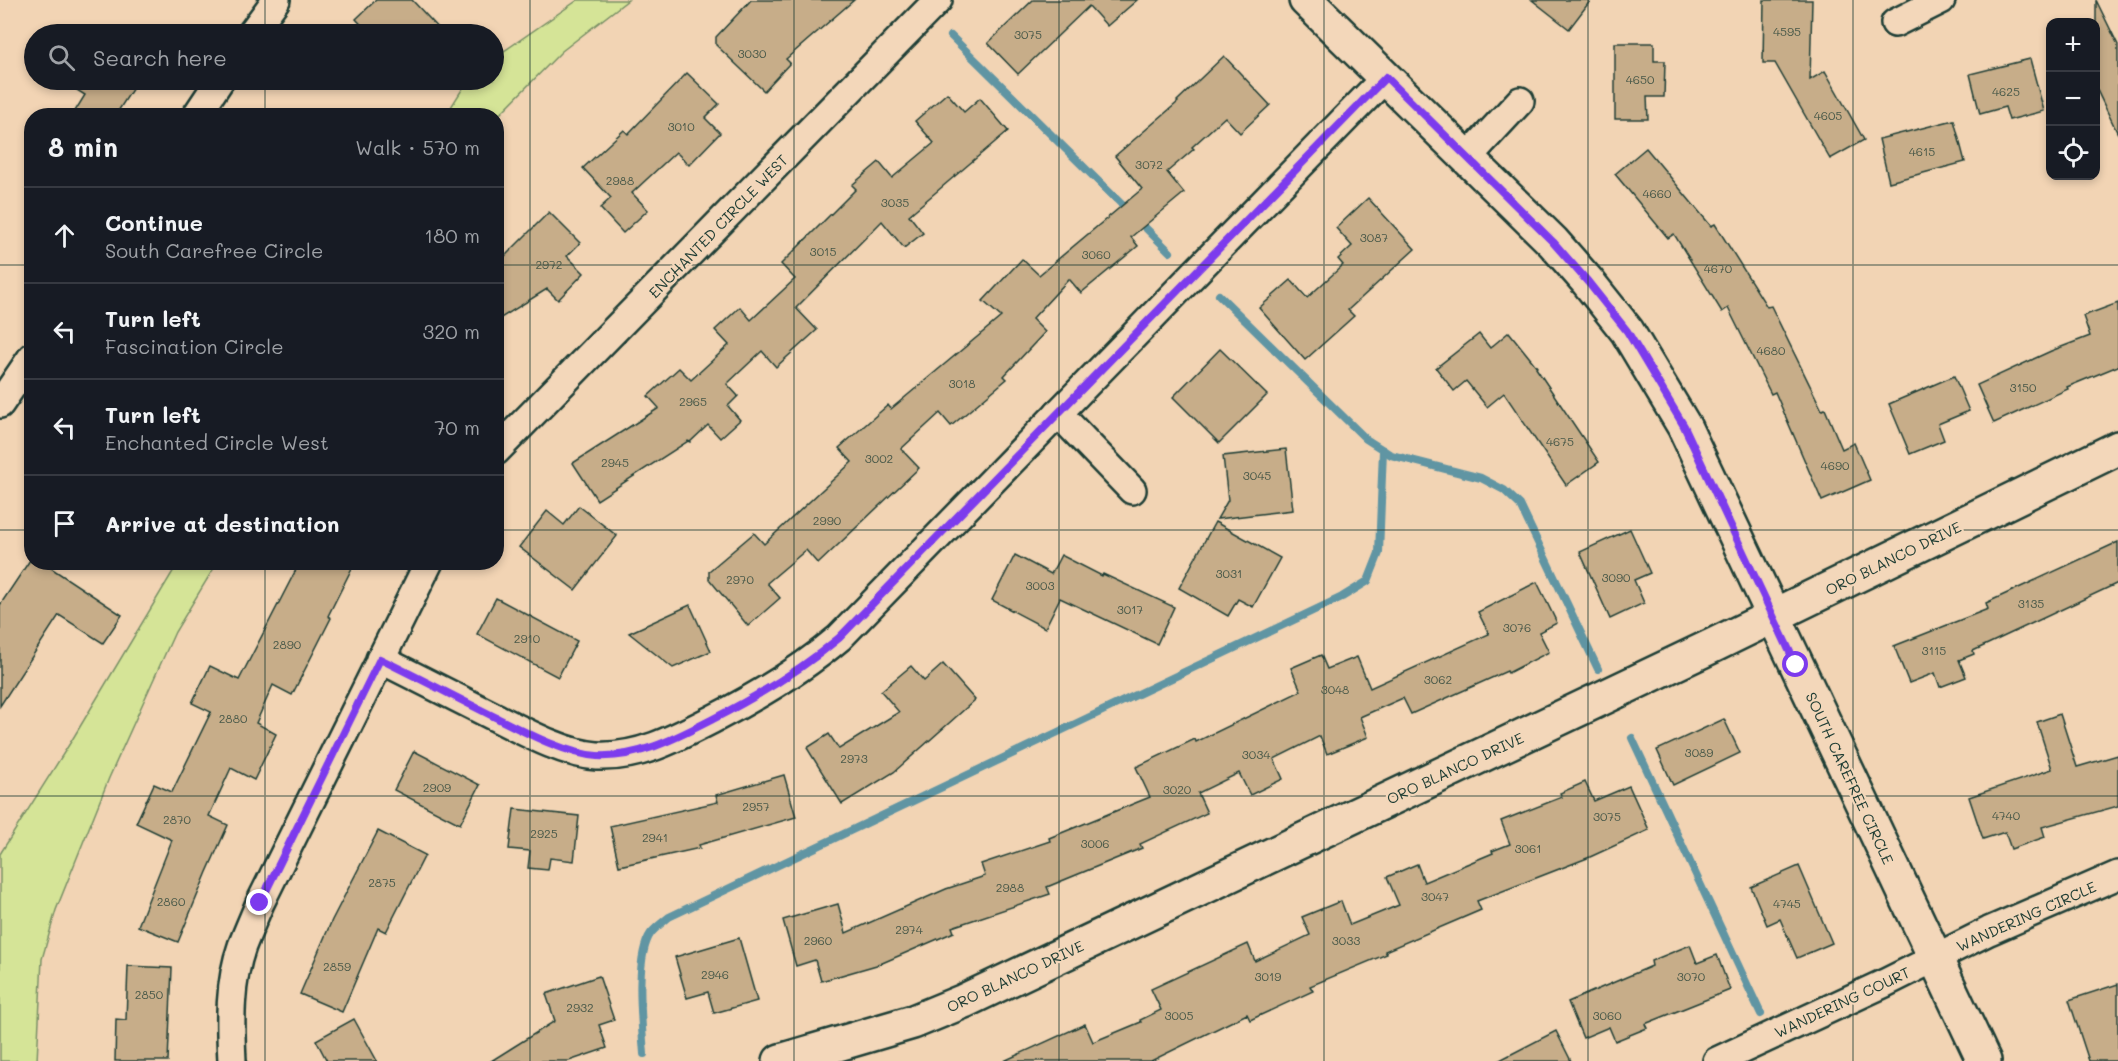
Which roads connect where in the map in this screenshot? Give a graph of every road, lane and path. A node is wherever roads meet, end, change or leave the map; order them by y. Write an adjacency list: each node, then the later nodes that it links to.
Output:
1 (276, 0): 6 (street)
2 (938, 0): 15 (street, ENCHANTED CIRCLE WEST)
3 (1306, 0): 7 (street, SOUTH CAREFREE CIRCLE)
4 (1941, 0): 5 (street)
5 (1895, 23)
6 (258, 24)
7 (1386, 77): 11 (street, SOUTH CAREFREE CIRCLE); 14 (street)
8 (213, 90): 10 (street)
9 (1520, 101): 11 (street)
10 (201, 108)
11 (1467, 158): 19 (street, SOUTH CAREFREE CIRCLE)
12 (24, 369): 13 (street)
13 (0, 404)
14 (1058, 413): 17 (street); 20 (street)
15 (504, 443)
16 (2118, 448): 19 (street, ORO BLANCO DRIVE)
17 (1132, 490)
18 (425, 570): 20 (street)
19 (1773, 616): 22 (street, SOUTH CAREFREE CIRCLE); 24 (street, ORO BLANCO DRIVE)
20 (380, 659): 23 (street)
21 (2118, 875): 22 (street, WANDERING CIRCLE)
22 (1935, 958): 25 (street, WANDERING COURT); 26 (street, SOUTH CAREFREE CIRCLE)
23 (232, 1061)
24 (780, 1061)
25 (1717, 1061)
26 (1984, 1061)

